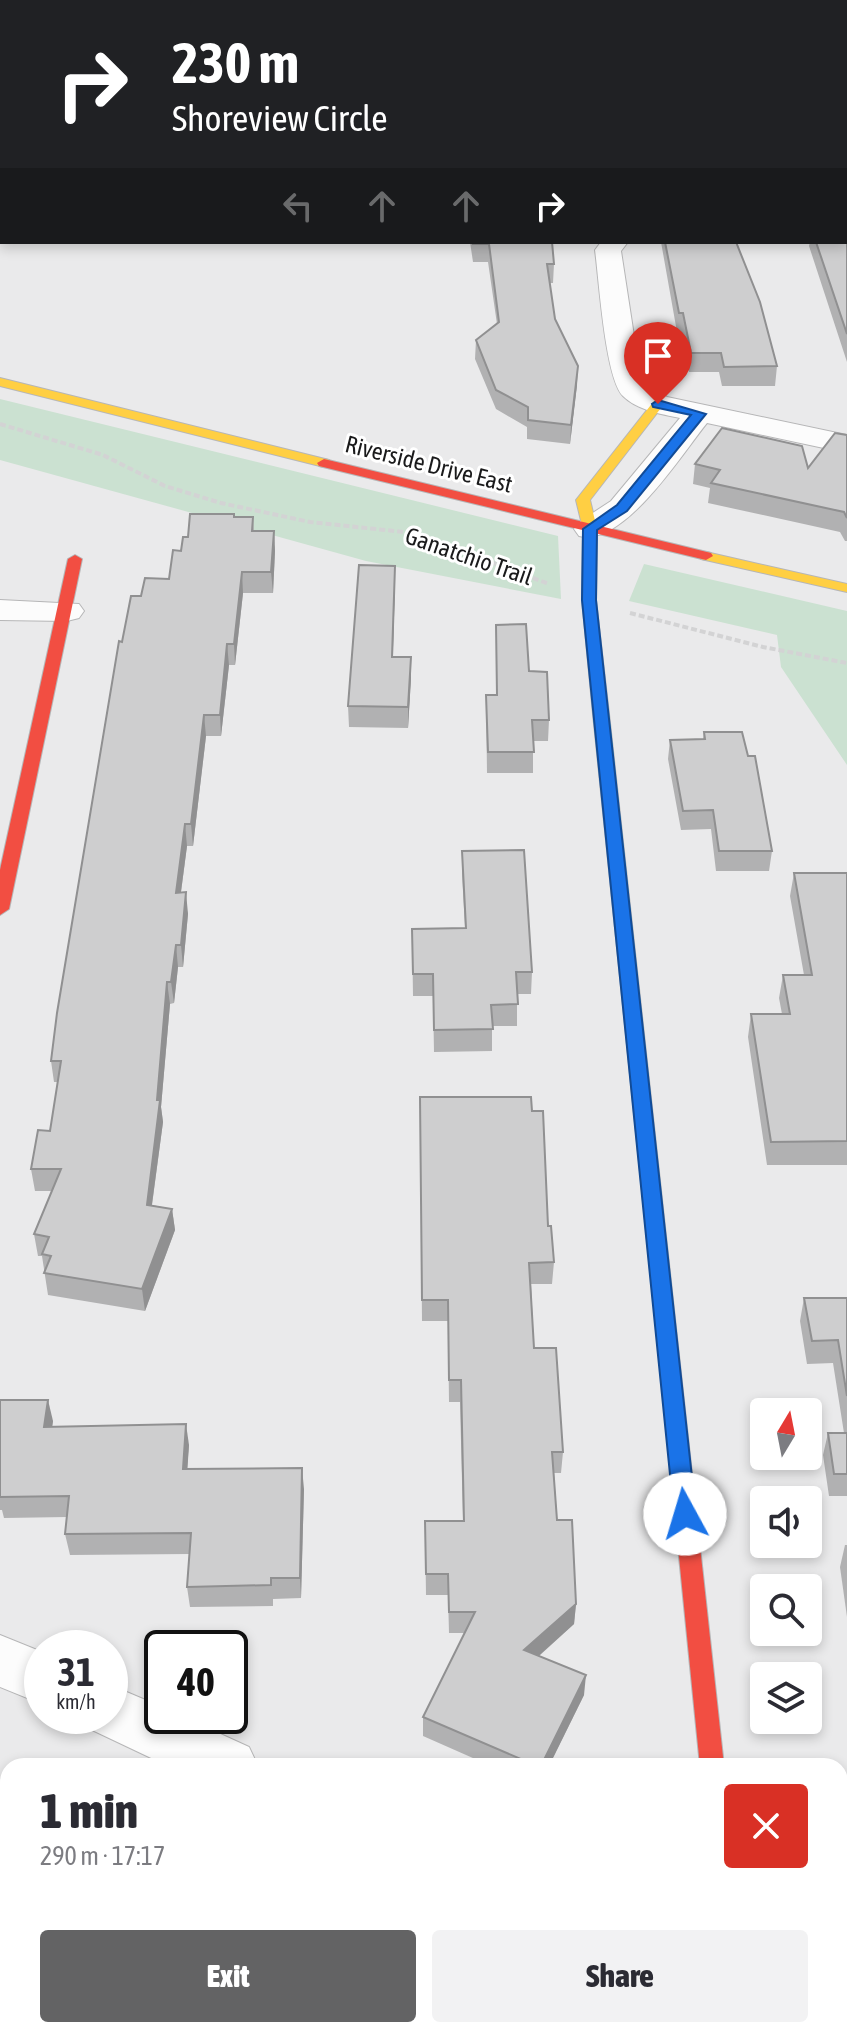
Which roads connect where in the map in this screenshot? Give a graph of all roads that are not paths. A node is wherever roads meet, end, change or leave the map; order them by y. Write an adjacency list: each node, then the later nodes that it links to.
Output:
1 (609, 245): 3 (street)
2 (0, 382): 6 (street, Riverside Drive East)
3 (658, 404): 4 (street); 6 (street)
4 (699, 414): 5 (street); 6 (street)
5 (847, 444)
6 (590, 529): 8 (street, Riverside Drive East); 16 (street)
7 (75, 559): 10 (street)
8 (847, 588)
9 (0, 610): 10 (street)
10 (67, 611): 11 (street)
11 (0, 909)
12 (0, 1660): 13 (street)
13 (24, 1671)
14 (128, 1719): 15 (street)
15 (212, 1758)
16 (711, 1758)

